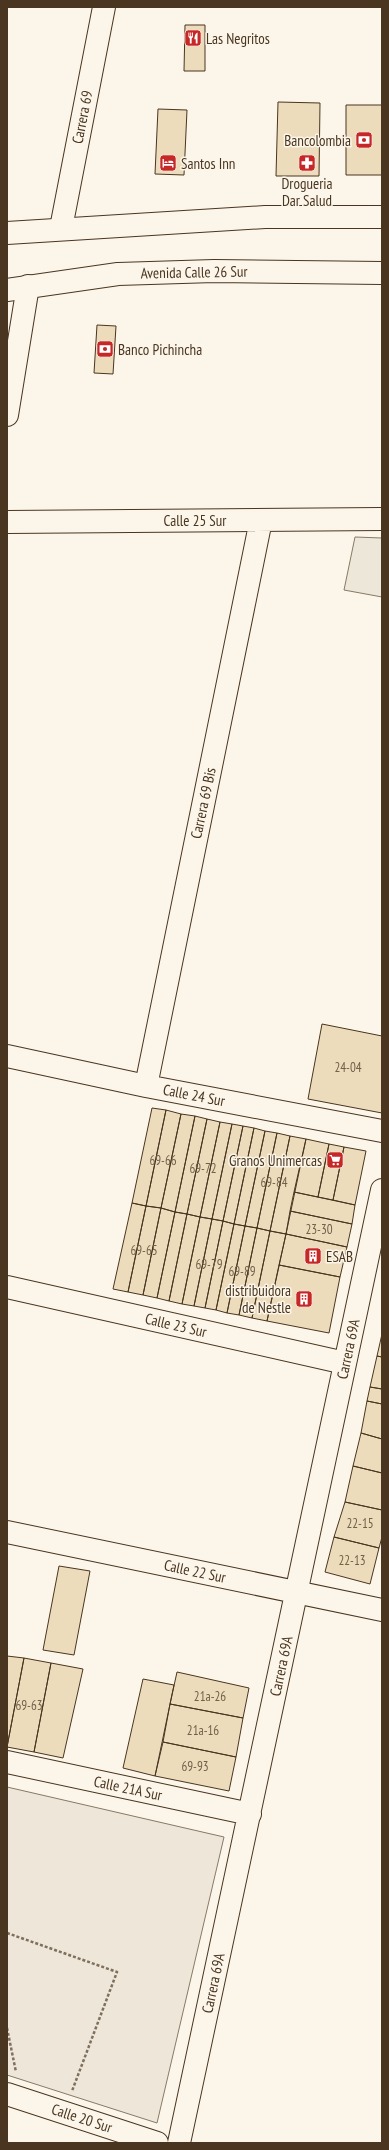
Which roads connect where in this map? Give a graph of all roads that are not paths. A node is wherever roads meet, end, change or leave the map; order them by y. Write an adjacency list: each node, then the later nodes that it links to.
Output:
1 (104, 7): 3 (street, Carrera 69)
2 (382, 217): 3 (street)
3 (61, 228): 4 (street)
4 (7, 232)
5 (382, 273): 6 (street, Avenida Calle 26 Sur)
6 (17, 288): 7 (street)
7 (7, 416)
8 (382, 519): 9 (street, Calle 25 Sur)
9 (261, 520): 10 (street, Calle 25 Sur); 12 (street, Carrera 69 Bis)
10 (7, 522)
11 (7, 1056): 12 (street, Calle 24 Sur)
12 (146, 1086): 13 (street, Calle 24 Sur)
13 (382, 1132)
14 (382, 1190): 16 (street, Carrera 69A)
15 (7, 1287): 16 (street, Calle 23 Sur)
16 (345, 1363): 18 (street, Carrera 69A)
17 (7, 1532): 18 (street, Calle 22 Sur)
18 (297, 1592): 19 (street, Calle 22 Sur); 21 (street, Carrera 69A)
19 (382, 1610)
20 (7, 1762): 21 (street, Calle 21A Sur)
21 (250, 1814): 24 (street, Carrera 69A)
22 (12, 2086): 23 (street, Calle 20 Sur)
23 (157, 2143)
24 (179, 2143)

